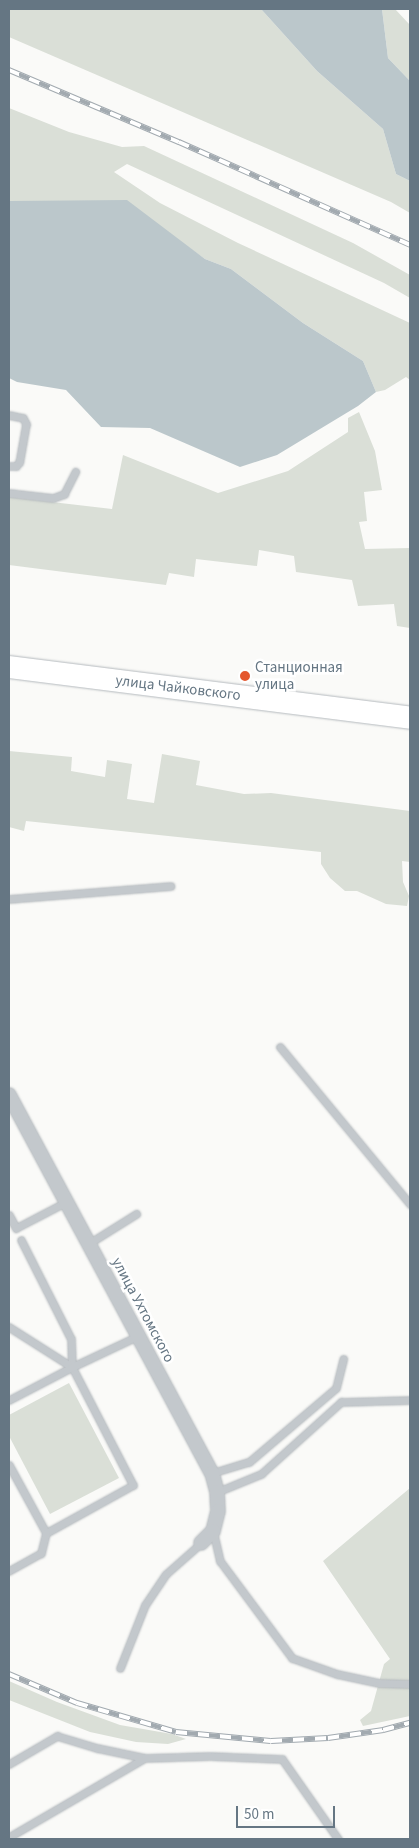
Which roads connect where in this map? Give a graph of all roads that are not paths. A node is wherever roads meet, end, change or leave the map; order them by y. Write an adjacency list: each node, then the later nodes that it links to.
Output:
1 (9, 415): 2 (lane)
2 (9, 466)
3 (75, 472): 4 (lane)
4 (9, 493)
5 (9, 667): 6 (main road, улица Чайковского)
6 (409, 718)
7 (170, 886): 8 (lane)
8 (9, 899)
9 (280, 1047): 12 (lane)
10 (9, 1096): 11 (street, улица Ухтомского)
11 (66, 1202): 14 (lane); 16 (street, улица Ухтомского)
12 (410, 1204)
13 (136, 1214): 16 (lane)
14 (9, 1215)
15 (21, 1240): 20 (lane)
16 (88, 1244): 18 (street, улица Ухтомского)
17 (9, 1327): 20 (lane)
18 (138, 1336): 20 (lane); 24 (street, улица Ухтомского)
19 (344, 1359): 24 (lane)
20 (72, 1367): 21 (lane); 27 (lane)
21 (9, 1400)
22 (410, 1400): 25 (lane)
23 (9, 1465): 27 (lane)
24 (212, 1473): 25 (street, улица Ухтомского)
25 (217, 1492): 26 (street, улица Ухтомского)
26 (213, 1530): 28 (street); 31 (lane)
27 (46, 1533): 29 (lane)
28 (201, 1543): 30 (lane)
29 (9, 1571)
30 (120, 1668)
31 (410, 1684)
32 (145, 1758): 33 (lane); 34 (lane); 35 (lane)
33 (9, 1764)
34 (9, 1837)
35 (338, 1839)

